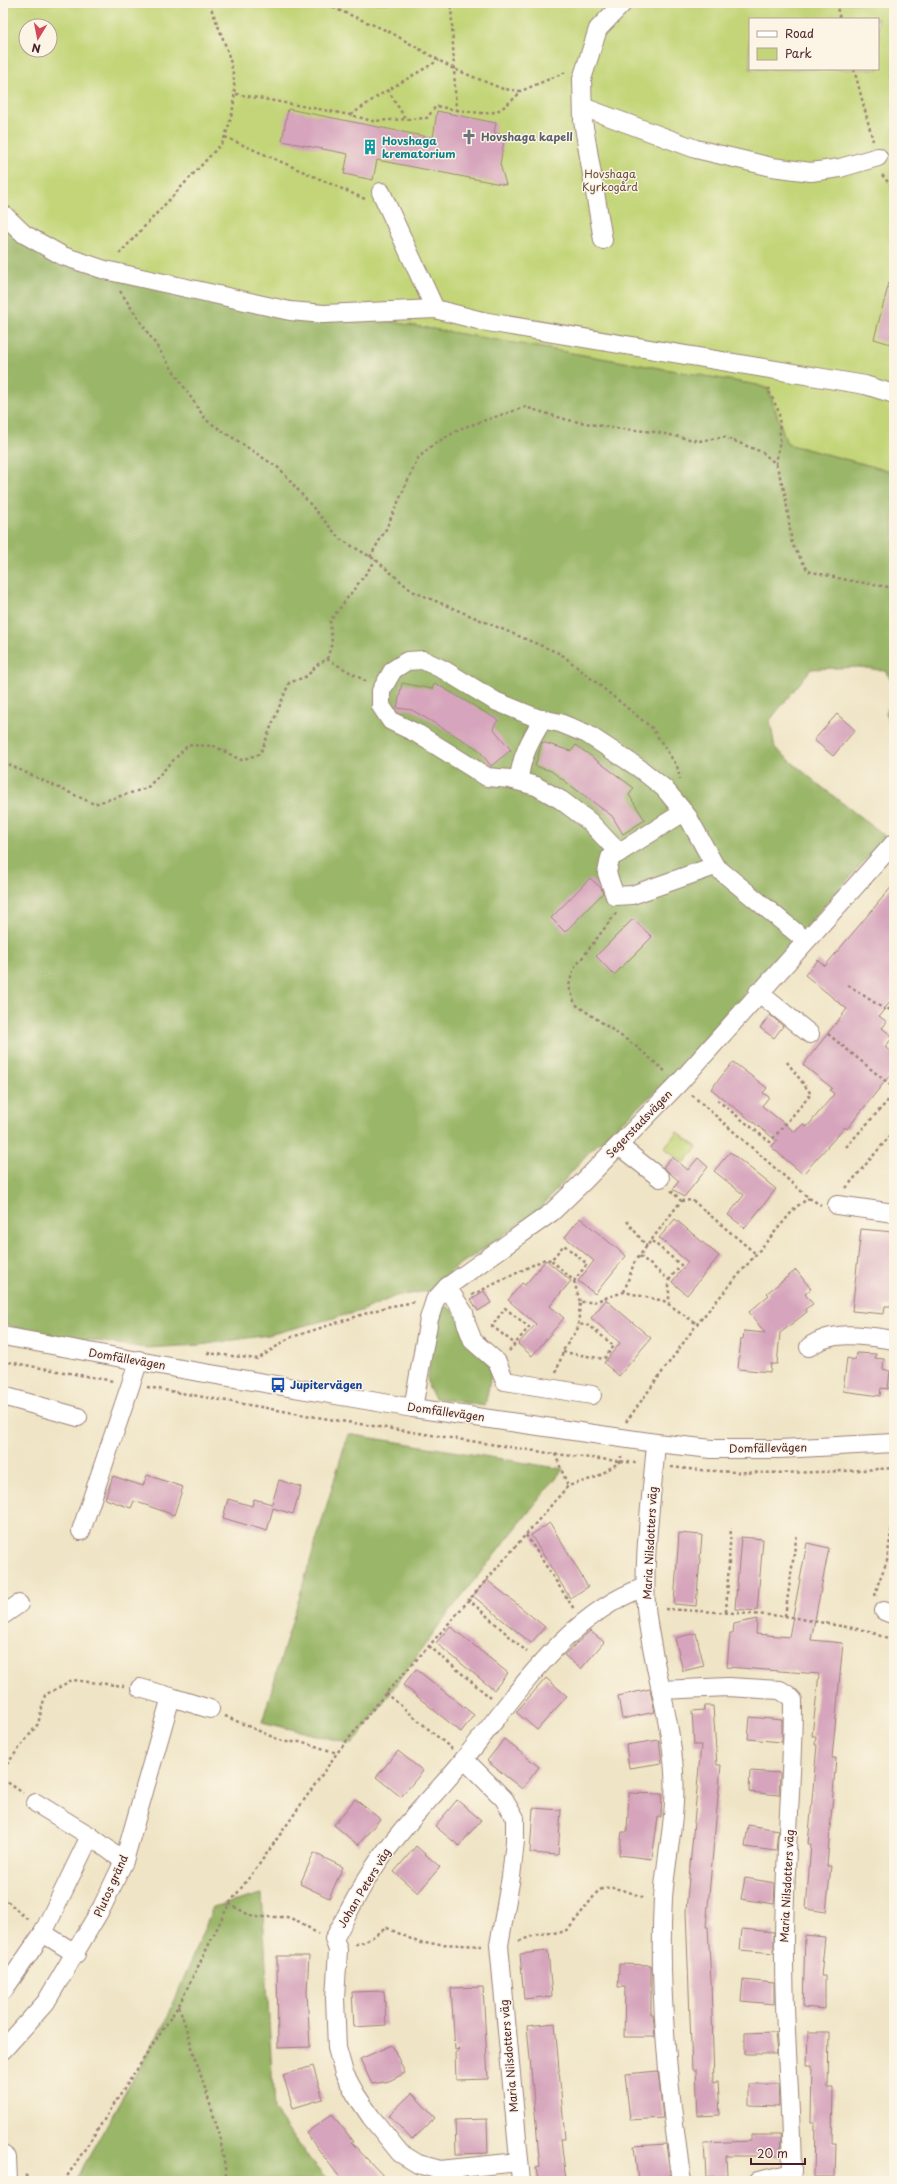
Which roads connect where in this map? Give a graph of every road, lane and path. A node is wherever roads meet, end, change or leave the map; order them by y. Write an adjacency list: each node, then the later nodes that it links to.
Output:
1 (209, 3): 13 (path)
2 (322, 3): 7 (path)
3 (451, 3): 8 (path)
4 (623, 3): 14 (street)
5 (836, 3): 6 (path)
6 (840, 18)
7 (439, 60): 8 (path); 11 (path)
8 (454, 69): 12 (path); 15 (path)
9 (854, 70): 19 (path)
10 (566, 72): 12 (path)
11 (388, 90): 16 (path); 17 (path)
12 (521, 91): 15 (path)
13 (236, 94): 16 (path); 18 (path)
14 (583, 107): 19 (street); 24 (street)
15 (456, 110): 17 (path)
16 (352, 115): 17 (path)
17 (406, 119)
18 (224, 137): 22 (path); 25 (path)
19 (878, 157): 20 (path)
20 (894, 190)
21 (381, 192): 22 (street)
22 (390, 210): 26 (street)
23 (3, 214): 25 (street)
24 (603, 240)
25 (105, 270): 26 (street); 30 (path)
26 (435, 309): 28 (street)
27 (774, 388): 29 (path)
28 (894, 394)
29 (776, 464): 30 (path); 32 (path)
30 (370, 557): 31 (path)
31 (376, 560): 33 (path); 38 (path)
32 (894, 588)
33 (327, 659): 34 (path); 36 (path)
34 (381, 691): 35 (street); 37 (street)
35 (543, 719): 37 (street); 39 (street)
36 (3, 762)
37 (519, 781): 41 (street)
38 (681, 781)
39 (684, 812): 41 (street); 42 (street)
40 (894, 842): 44 (street, Segerstadsvägen)
41 (619, 853): 43 (street)
42 (715, 866): 43 (street); 44 (street)
43 (626, 895): 50 (path)
44 (805, 940): 46 (street, Segerstadsvägen)
45 (848, 984): 47 (path)
46 (758, 992): 48 (street); 50 (street, Segerstadsvägen)
47 (894, 1003)
48 (816, 1032): 51 (path)
49 (788, 1062): 53 (path)
50 (679, 1083): 55 (street, Segerstadsvägen); 58 (path)
51 (894, 1088)
52 (894, 1094): 56 (path)
53 (717, 1100)
54 (894, 1131): 59 (path)
55 (619, 1146): 57 (street); 71 (street, Segerstadsvägen)
56 (846, 1147)
57 (660, 1178): 60 (path)
58 (809, 1198): 59 (path); 65 (path)
59 (836, 1199): 61 (street)
60 (682, 1201): 63 (path); 65 (path)
61 (894, 1213)
62 (627, 1221): 64 (path)
63 (652, 1241): 64 (path); 68 (path)
64 (647, 1247): 66 (path)
65 (756, 1254): 76 (path)
66 (640, 1256): 68 (path); 70 (path)
67 (550, 1260): 69 (path); 69 (path); 72 (path)
68 (669, 1280): 74 (path)
69 (574, 1281): 73 (path)
70 (624, 1292): 73 (path); 74 (path)
71 (441, 1293): 72 (street); 82 (path); 90 (street)
72 (458, 1302): 85 (street)
73 (580, 1302): 75 (path)
74 (669, 1303): 76 (path)
75 (578, 1324): 81 (path); 81 (path)
76 (697, 1324): 93 (path)
77 (3, 1336): 83 (street, Domfällevägen)
78 (894, 1340): 80 (street)
79 (515, 1344): 79 (path); 85 (path)
80 (809, 1347)
81 (563, 1352): 87 (path)
82 (204, 1353)
83 (139, 1360): 86 (street); 90 (street, Domfällevägen)
84 (3, 1361): 86 (path)
85 (498, 1366): 87 (street)
86 (131, 1384): 92 (path); 100 (street)
87 (552, 1389): 88 (street)
88 (592, 1395)
89 (3, 1396): 91 (street)
90 (413, 1408): 93 (street, Domfällevägen)
91 (78, 1417)
92 (334, 1420)
93 (623, 1438): 94 (street, Domfällevägen); 97 (path)
94 (656, 1443): 95 (street, Domfällevägen); 103 (street, Maria Nilsdotters väg)
95 (894, 1443)
96 (555, 1454): 97 (path)
97 (568, 1486): 102 (path)
98 (894, 1511): 108 (path)
99 (731, 1528): 107 (path)
100 (81, 1531)
101 (797, 1533): 110 (path)
102 (526, 1534): 104 (path); 111 (path)
103 (646, 1587): 106 (street, Maria Nilsdotters väg); 111 (street, Johan Peters väg)
104 (468, 1599): 113 (path); 114 (path)
105 (19, 1604): 109 (street)
106 (647, 1608): 107 (path); 116 (street, Maria Nilsdotters väg)
107 (726, 1612): 110 (path)
108 (889, 1613)
109 (3, 1616)
110 (785, 1616): 112 (path)
111 (583, 1623): 114 (street, Johan Peters väg)
112 (894, 1642)
113 (429, 1646): 117 (path); 120 (path)
114 (541, 1664): 120 (street, Johan Peters väg)
115 (140, 1688): 118 (street); 123 (path)
116 (661, 1690): 129 (street, Maria Nilsdotters väg); 145 (street, Maria Nilsdotters väg)
117 (386, 1692): 121 (path); 122 (path)
118 (171, 1697): 119 (street); 127 (street, Plutos gränd)
119 (210, 1709): 121 (path)
120 (504, 1709): 122 (street, Johan Peters väg)
121 (337, 1753): 130 (path)
122 (464, 1759): 132 (street, Johan Peters väg); 133 (street, Maria Nilsdotters väg)
123 (3, 1769)
124 (3, 1779): 125 (path)
125 (36, 1803): 126 (street)
126 (90, 1836): 127 (street); 131 (street)
127 (124, 1861): 134 (street, Plutos gränd)
128 (3, 1897): 131 (path)
129 (663, 1900): 133 (path); 144 (street, Maria Nilsdotters väg)
130 (229, 1904): 132 (path); 136 (path)
131 (43, 1933): 134 (street); 135 (street)
132 (334, 1939): 133 (path); 139 (street, Johan Peters väg)
133 (499, 1945): 139 (street, Maria Nilsdotters väg)
134 (76, 1954): 137 (street, Plutos gränd)
135 (3, 1991)
136 (179, 2005): 141 (path); 142 (path)
137 (3, 2050)
138 (3, 2155): 140 (street)
139 (519, 2162): 143 (street, Maria Nilsdotters väg)
140 (8, 2181)
141 (64, 2181)
142 (227, 2181)
143 (521, 2181)
144 (682, 2181)
145 (758, 2181)

